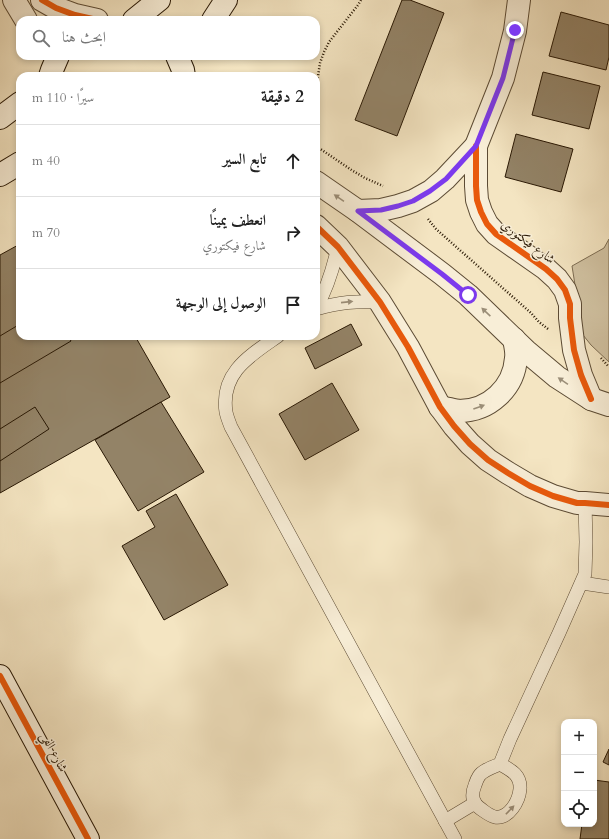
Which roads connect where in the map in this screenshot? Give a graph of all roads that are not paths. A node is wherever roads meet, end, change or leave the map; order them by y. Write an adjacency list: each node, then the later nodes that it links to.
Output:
1 (14, 0): 6 (street)
2 (42, 0): 7 (street)
3 (159, 0): 8 (street)
4 (226, 0): 9 (street)
5 (519, 0): 12 (street, شارع فيكتوري)
6 (24, 16)
7 (79, 16)
8 (139, 16)
9 (216, 16)
10 (16, 106): 11 (street)
11 (0, 118)
12 (476, 146): 16 (street, شارع فيكتوري); 24 (street, شارع فيكتوري)
13 (16, 165): 14 (street)
14 (0, 174)
15 (320, 185): 16 (street, one-way to 15)
16 (358, 211): 23 (street, one-way to 16)
17 (320, 230): 18 (street)
18 (338, 247): 19 (lane); 20 (street)
19 (320, 301)
20 (380, 302): 21 (lane, one-way to 20); 25 (street)
21 (320, 308)
22 (272, 340): 33 (lane)
23 (514, 340): 24 (street, one-way to 23); 25 (street, one-way to 23)
24 (600, 402)
25 (440, 407): 26 (street)
26 (585, 503): 27 (street); 28 (lane)
27 (609, 506)
28 (582, 583): 29 (lane); 31 (lane)
29 (609, 587)
30 (0, 676): 34 (street, شارع الفي)
31 (500, 764): 32 (lane); 32 (lane, one-way to 31)
32 (475, 803): 33 (lane)
33 (445, 821): 35 (lane)
34 (88, 839)
35 (455, 839)

